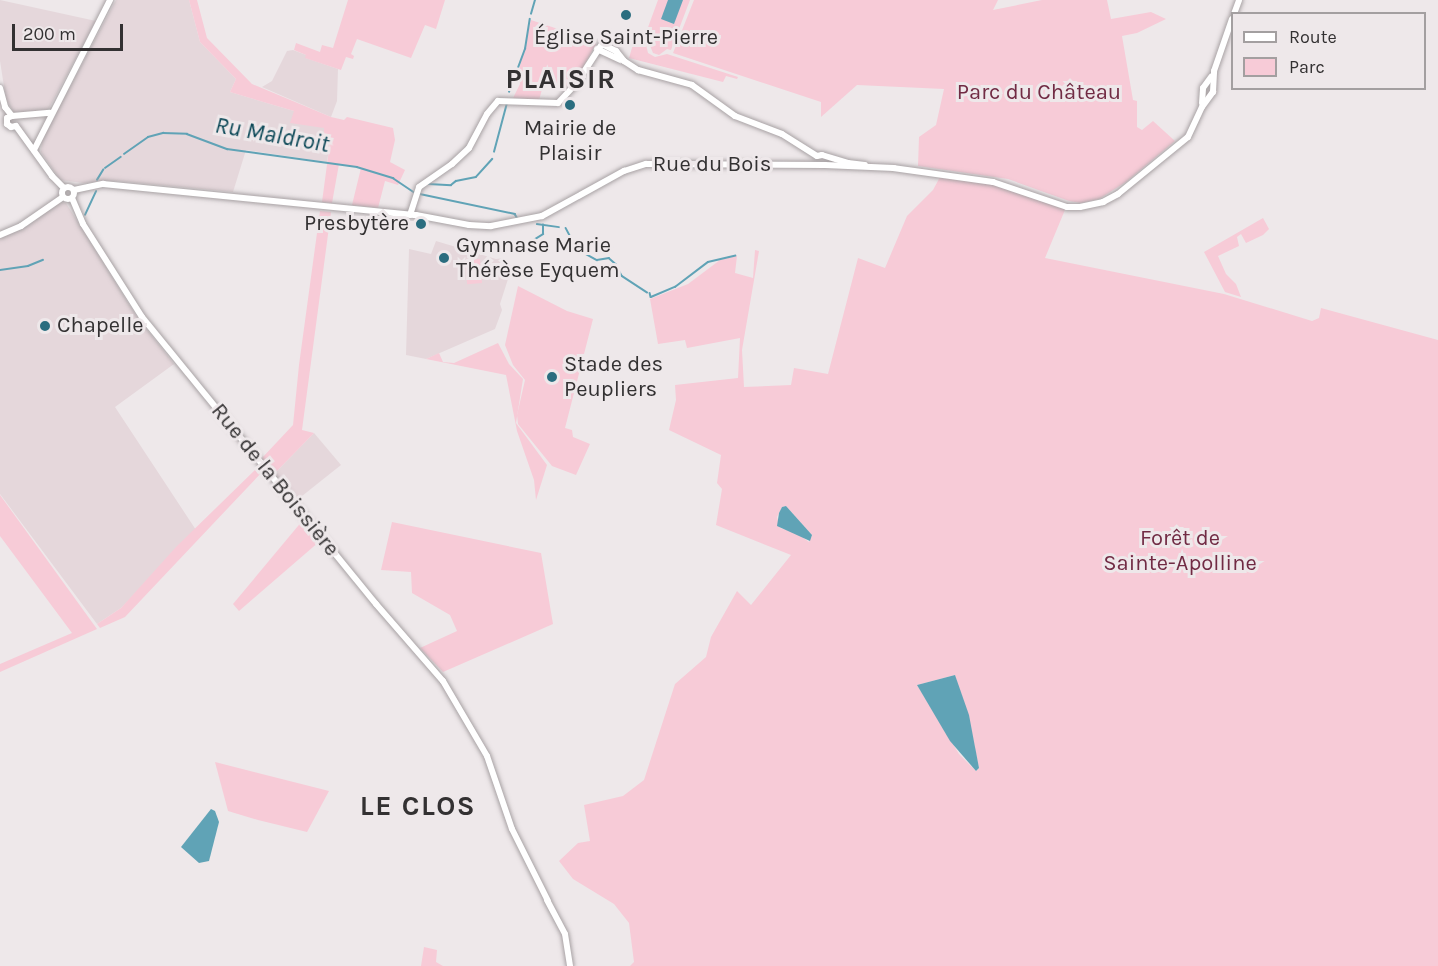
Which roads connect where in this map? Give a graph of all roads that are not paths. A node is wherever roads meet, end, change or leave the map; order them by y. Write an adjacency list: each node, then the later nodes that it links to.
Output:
1 (110, 0): 7 (street)
2 (1231, 24): 13 (street)
3 (600, 47): 4 (street); 4 (street); 18 (street)
4 (624, 61): 11 (street)
5 (0, 88): 8 (street)
6 (0, 102): 8 (street)
7 (50, 113): 8 (street); 9 (street)
8 (15, 119): 9 (street)
9 (34, 150): 14 (street)
10 (825, 157): 11 (street); 12 (street); 13 (street)
11 (815, 162): 12 (street); 18 (street, Rue du Bois)
12 (825, 165): 13 (street)
13 (894, 168)
14 (64, 188): 15 (street); 16 (street)
15 (74, 190): 17 (street); 18 (street, Rue du Bois)
16 (63, 197): 17 (street); 19 (street)
17 (72, 198): 20 (street, Rue de la Boissière)
18 (410, 215)
19 (0, 235)
20 (570, 966)

